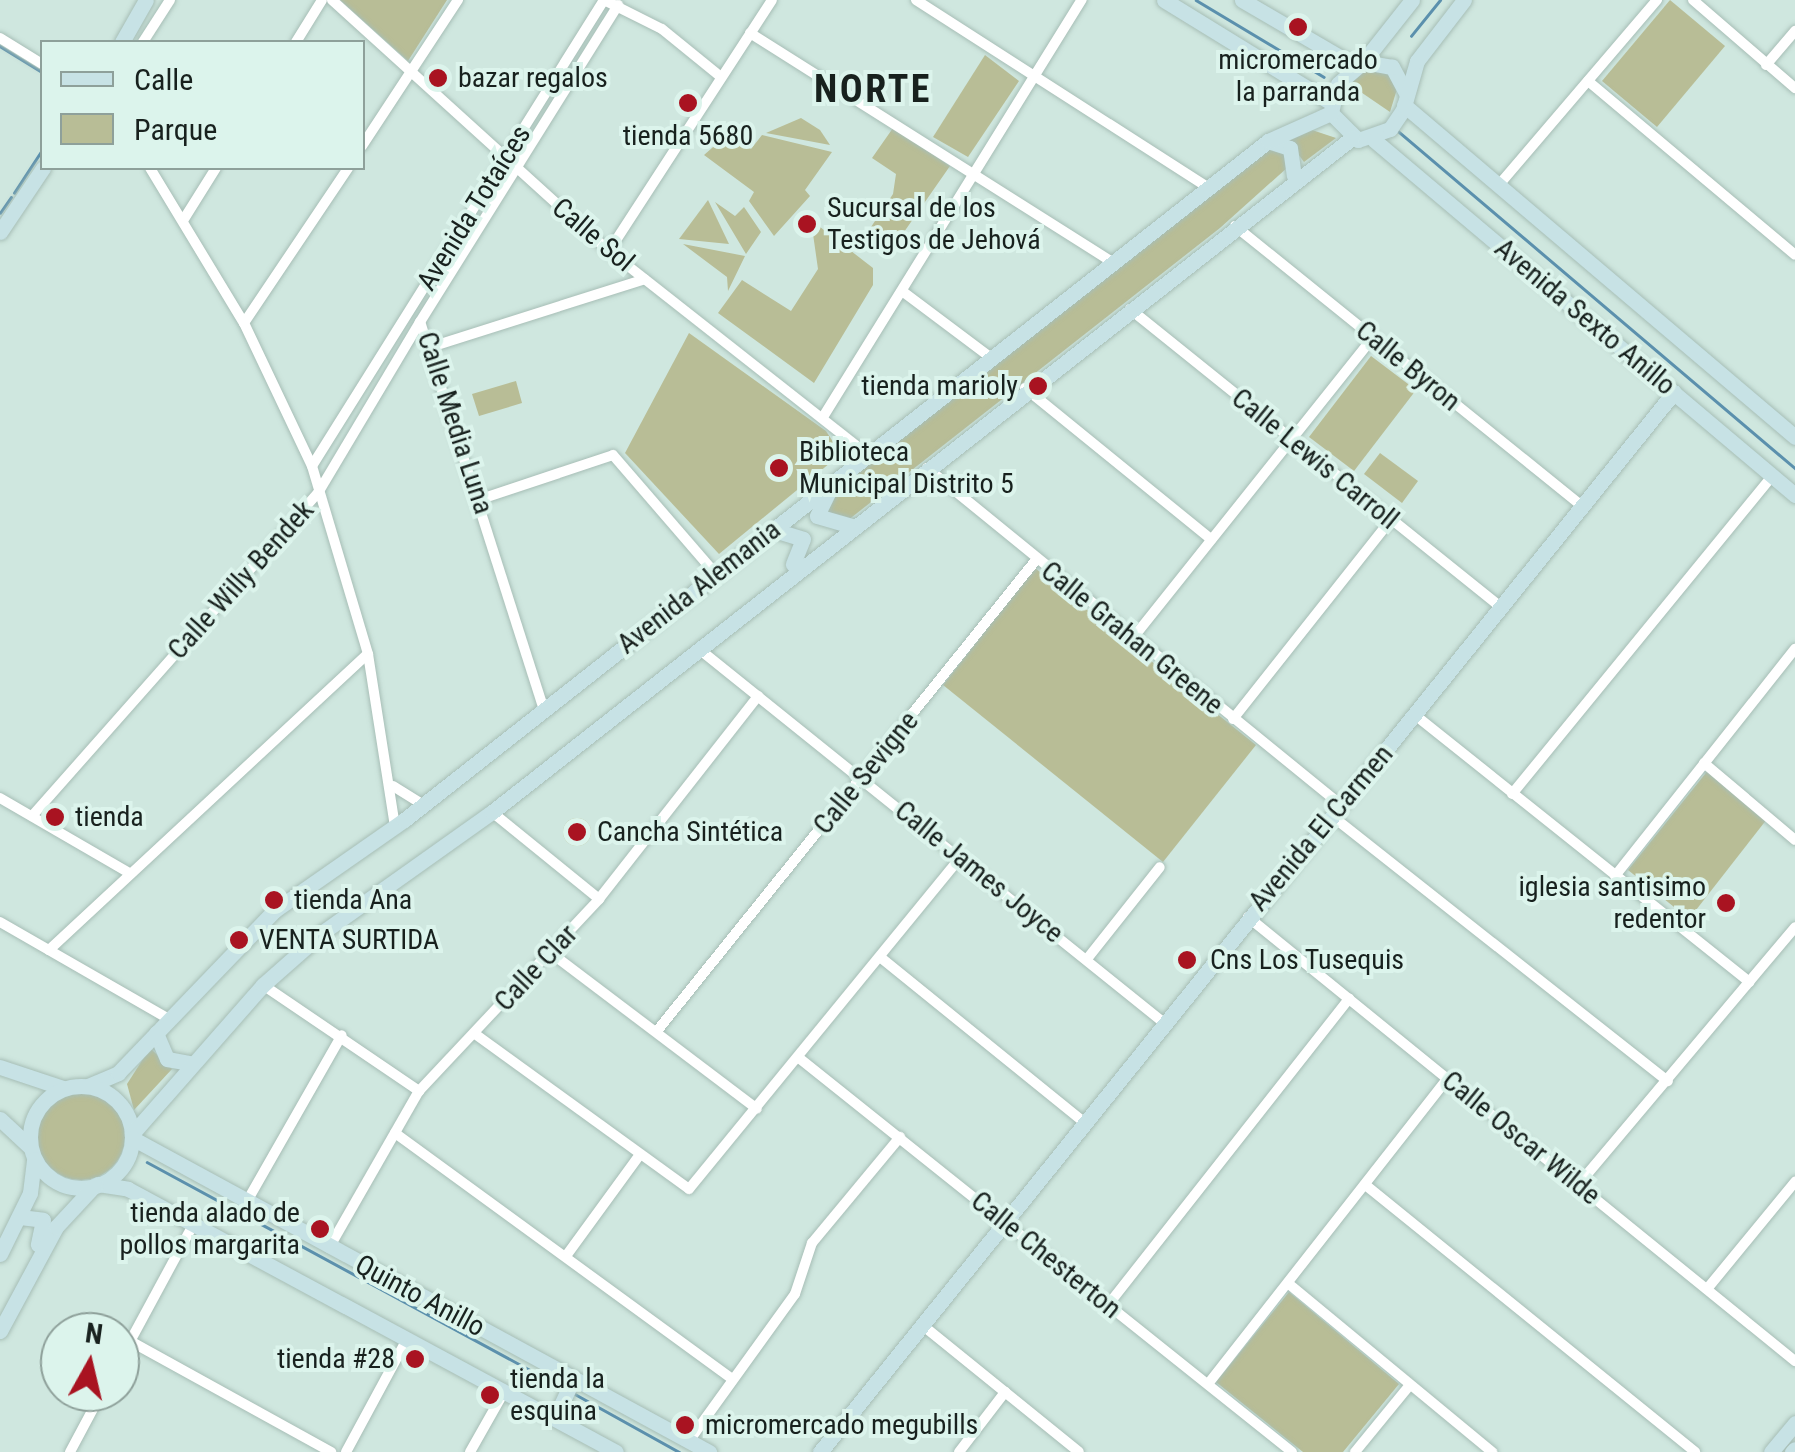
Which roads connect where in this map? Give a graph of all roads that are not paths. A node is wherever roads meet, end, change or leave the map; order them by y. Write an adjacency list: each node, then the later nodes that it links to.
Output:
1 (146, 0): 20 (main road)
2 (170, 0): 21 (street)
3 (322, 0): 22 (street)
4 (332, 0): 26 (street, Calle Sol)
5 (458, 0): 26 (street)
6 (604, 0): 16 (street); 37 (street, Avenida Totaíces)
7 (772, 0): 18 (street)
8 (916, 0): 27 (street)
9 (1082, 0): 27 (street)
10 (1164, 0): 32 (main road)
11 (1412, 0): 24 (main road)
12 (1464, 0): 31 (main road)
13 (1657, 0): 29 (street)
14 (1693, 0): 25 (street)
15 (1245, 1): 24 (main road)
16 (618, 5): 28 (street); 38 (street, Calle Media Luna)
17 (1795, 31): 25 (street)
18 (750, 33): 28 (street); 43 (street)
19 (0, 38): 23 (street)
20 (123, 40)
21 (144, 40)
22 (297, 40)
23 (40, 63)
24 (1359, 64): 31 (main road); 32 (main road)
25 (1766, 64): 30 (street)
26 (411, 73): 35 (street); 37 (street, Calle Sol)
27 (1035, 76): 43 (street); 46 (street)
28 (721, 77): 50 (street)
29 (1588, 81): 45 (street); 51 (street)
30 (1795, 88)
31 (1405, 99): 34 (main road); 45 (main road, Avenida Sexto Anillo)
32 (1331, 108): 33 (main road); 36 (main road, Avenida Alemania)
33 (1352, 138): 34 (main road); 44 (main road, Avenida Alemania)
34 (1374, 140): 62 (main road, Avenida Sexto Anillo)
35 (365, 142)
36 (1268, 142): 44 (main road); 46 (main road, Avenida Alemania)
37 (505, 160): 38 (street, Calle Sol); 67 (street, Avenida Totaíces)
38 (516, 169): 50 (street, Calle Sol); 57 (street, Calle Media Luna)
39 (43, 170): 49 (main road)
40 (151, 170): 47 (street)
41 (215, 170): 47 (street)
42 (347, 170): 56 (street)
43 (974, 174): 52 (street); 54 (street)
44 (1294, 176): 48 (main road, Avenida Alemania)
45 (1498, 186): 64 (main road, Avenida Sexto Anillo)
46 (1209, 188): 52 (main road, Avenida Alemania)
47 (184, 219): 56 (street)
48 (1236, 226): 55 (main road, Avenida Alemania); 58 (street, Calle Byron)
49 (0, 232)
50 (609, 251): 53 (street, Calle Sol)
51 (1795, 255)
52 (1112, 262): 60 (main road, Avenida Alemania)
53 (645, 280): 59 (street); 63 (street, Calle Sol)
54 (902, 290): 60 (street); 63 (street)
55 (1130, 309): 61 (main road, Avenida Alemania); 65 (street, Calle Lewis Carroll)
56 (244, 322): 67 (street)
57 (420, 322): 59 (street, Calle Media Luna); 71 (street, Calle Willy Bendek)
58 (1373, 337): 65 (street); 74 (street, Calle Byron)
59 (434, 346): 73 (street, Calle Media Luna)
60 (990, 358): 66 (main road, Avenida Alemania)
61 (1025, 388): 69 (main road, Avenida Alemania); 78 (street)
62 (1674, 392): 70 (main road, Avenida Sexto Anillo); 74 (main road, Avenida El Carmen)
63 (823, 417): 66 (street, Calle Sol)
64 (1795, 437)
65 (1291, 439): 75 (street, Calle Lewis Carroll); 78 (street)
66 (868, 455): 68 (main road, Avenida Alemania)
67 (312, 466): 71 (street)
68 (850, 468): 76 (main road); 77 (main road, Avenida Alemania)
69 (927, 468): 76 (main road, Avenida Alemania); 79 (street, Calle Grahan Greene)
70 (1772, 476): 72 (main road, Avenida Sexto Anillo); 95 (street)
71 (318, 494): 86 (street); 100 (street, Calle Willy Bendek)
72 (1795, 495)
73 (482, 499): 80 (street); 89 (street, Calle Media Luna)
74 (1582, 506): 81 (main road, Avenida El Carmen)
75 (1391, 520): 81 (street, Calle Lewis Carroll); 91 (street)
76 (854, 526): 82 (main road, Avenida Alemania)
77 (771, 531): 80 (main road, Avenida Alemania); 82 (main road)
78 (1211, 539): 83 (street)
79 (1036, 560): 83 (street, Calle Grahan Greene); 93 (street, Calle Sevigne)
80 (716, 573): 89 (main road, Avenida Alemania)
81 (1501, 607): 90 (main road, Avenida El Carmen)
82 (744, 612): 84 (main road, Avenida Alemania)
83 (1133, 638): 91 (street, Calle Grahan Greene)
84 (699, 649): 88 (street, Calle James Joyce); 99 (main road, Avenida Alemania)
85 (1795, 650): 87 (street)
86 (368, 654): 94 (street); 105 (street)
87 (1790, 664): 92 (street)
88 (758, 696): 93 (street, Calle James Joyce); 107 (street, Calle Clar)
89 (544, 710): 97 (main road, Avenida Alemania)
90 (1415, 715): 95 (street); 98 (main road, Avenida El Carmen)
91 (1233, 719): 98 (street, Calle Grahan Greene)
92 (1704, 763): 102 (street); 106 (street)
93 (862, 779): 103 (street, Calle James Joyce); 120 (street, Calle Sevigne)
94 (393, 785): 97 (street); 101 (street)
95 (1512, 794): 106 (street)
96 (0, 798): 100 (street)
97 (423, 805): 101 (main road, Avenida Alemania)
98 (1337, 810): 108 (main road, Avenida El Carmen); 128 (street, Calle Grahan Greene)
99 (492, 812): 107 (street); 116 (main road, Avenida Alemania)
100 (32, 816): 105 (street)
101 (395, 826): 118 (main road, Avenida Alemania)
102 (1795, 840)
103 (960, 858): 113 (street); 114 (street, Calle James Joyce)
104 (1160, 867): 114 (street)
105 (132, 874): 111 (street)
106 (1615, 876): 115 (street)
107 (599, 898): 112 (street, Calle Clar)
108 (1247, 916): 117 (street, Calle Oscar Wilde); 119 (main road, Avenida El Carmen)
109 (0, 922): 111 (street)
110 (1795, 927): 115 (street)
111 (50, 950): 118 (street)
112 (551, 954): 120 (street); 122 (street, Calle Clar)
113 (880, 957): 124 (street); 134 (street)
114 (1086, 959): 119 (street, Calle James Joyce)
115 (1750, 982): 128 (street)
116 (262, 985): 123 (street); 125 (main road, Avenida Alemania)
117 (1349, 999): 127 (street, Calle Oscar Wilde); 153 (street)
118 (170, 1019): 121 (main road, Avenida Alemania)
119 (1164, 1022): 134 (main road, Avenida El Carmen)
120 (658, 1032): 132 (street)
121 (156, 1033): 125 (main road); 129 (main road, Avenida Alemania)
122 (475, 1034): 131 (street, Calle Clar); 139 (street)
123 (342, 1035): 131 (street); 144 (street)
124 (799, 1058): 132 (street); 137 (street, Calle Chesterton)
125 (189, 1063): 136 (main road, Avenida Alemania)
126 (0, 1067): 130 (main road)
127 (1448, 1079): 142 (street, Calle Oscar Wilde); 143 (street)
128 (1668, 1081): 142 (street)
129 (88, 1086): 130 (main road); 136 (main road)
130 (67, 1088): 138 (main road)
131 (419, 1091): 135 (street, Calle Clar)
132 (757, 1109): 139 (street)
133 (0, 1119): 138 (main road)
134 (1084, 1122): 146 (main road, Avenida El Carmen)
135 (395, 1133): 148 (street, Calle Clar); 150 (street)
136 (132, 1136): 141 (main road); 144 (main road, Quinto Anillo)
137 (900, 1137): 146 (street, Calle Chesterton); 161 (street)
138 (33, 1153): 141 (main road); 145 (main road)
139 (639, 1156): 150 (street)
140 (1795, 1182): 152 (street)
141 (97, 1184): 147 (main road, Quinto Anillo); 154 (main road)
142 (1578, 1184): 152 (street, Calle Oscar Wilde)
143 (1368, 1187): 151 (street); 184 (street)
144 (246, 1203): 148 (main road, Quinto Anillo)
145 (20, 1216): 149 (main road); 154 (main road)
146 (1002, 1221): 153 (street, Calle Chesterton); 156 (main road, Avenida El Carmen)
147 (194, 1223): 155 (street); 158 (main road, Quinto Anillo)
148 (329, 1248): 162 (main road, Quinto Anillo)
149 (0, 1254)
150 (566, 1256): 161 (street)
151 (1290, 1284): 163 (street); 164 (street)
152 (1706, 1289): 160 (street, Calle Oscar Wilde)
153 (1108, 1305): 163 (street, Calle Chesterton)
154 (12, 1308): 157 (main road)
155 (140, 1323)
156 (921, 1324): 166 (street); 178 (main road, Avenida El Carmen)
157 (0, 1331)
158 (407, 1339): 165 (main road, Quinto Anillo); 174 (street)
159 (140, 1347): 173 (street)
160 (1795, 1361)
161 (730, 1377): 170 (street)
162 (573, 1380): 168 (main road); 170 (main road, Quinto Anillo)
163 (1208, 1384): 181 (street, Calle Chesterton)
164 (1409, 1386): 182 (street); 183 (street)
165 (504, 1392): 168 (main road, Quinto Anillo); 175 (street)
166 (1006, 1392): 179 (street); 180 (street)
167 (91, 1412): 172 (street)
168 (555, 1418): 176 (main road, Quinto Anillo)
169 (1795, 1423): 171 (main road)
170 (689, 1441): 177 (main road, Quinto Anillo)
171 (1791, 1447): 185 (main road)
172 (70, 1452)
173 (330, 1452)
174 (346, 1452)
175 (470, 1452)
176 (616, 1452)
177 (709, 1452)
178 (820, 1452)
179 (959, 1452)
180 (1079, 1452)
181 (1292, 1452)
182 (1355, 1452)
183 (1492, 1452)
184 (1695, 1452)
185 (1771, 1452)

